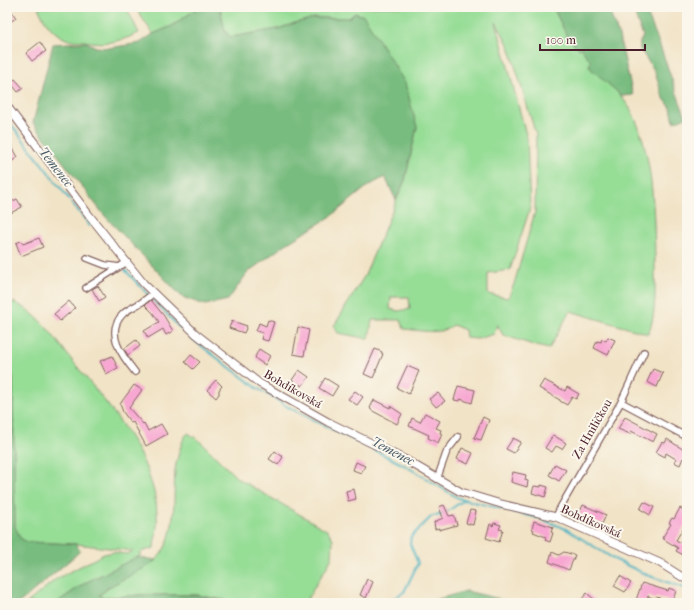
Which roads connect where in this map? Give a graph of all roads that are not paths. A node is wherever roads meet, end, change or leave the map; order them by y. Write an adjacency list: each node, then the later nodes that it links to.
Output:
1 (7, 106): 3 (street, Bohdíkovská)
2 (87, 258): 4 (street)
3 (127, 262): 4 (street); 6 (street, Bohdíkovská)
4 (119, 267): 5 (street)
5 (86, 288)
6 (151, 295): 8 (street); 12 (street, Bohdíkovská)
7 (644, 352): 9 (street, Za Hniličkou)
8 (135, 372)
9 (620, 402): 11 (street); 13 (street, Za Hniličkou)
10 (458, 437): 12 (street)
11 (687, 437)
12 (437, 479): 13 (street, Bohdíkovská)
13 (556, 517): 14 (street, Bohdíkovská)
14 (687, 580)

